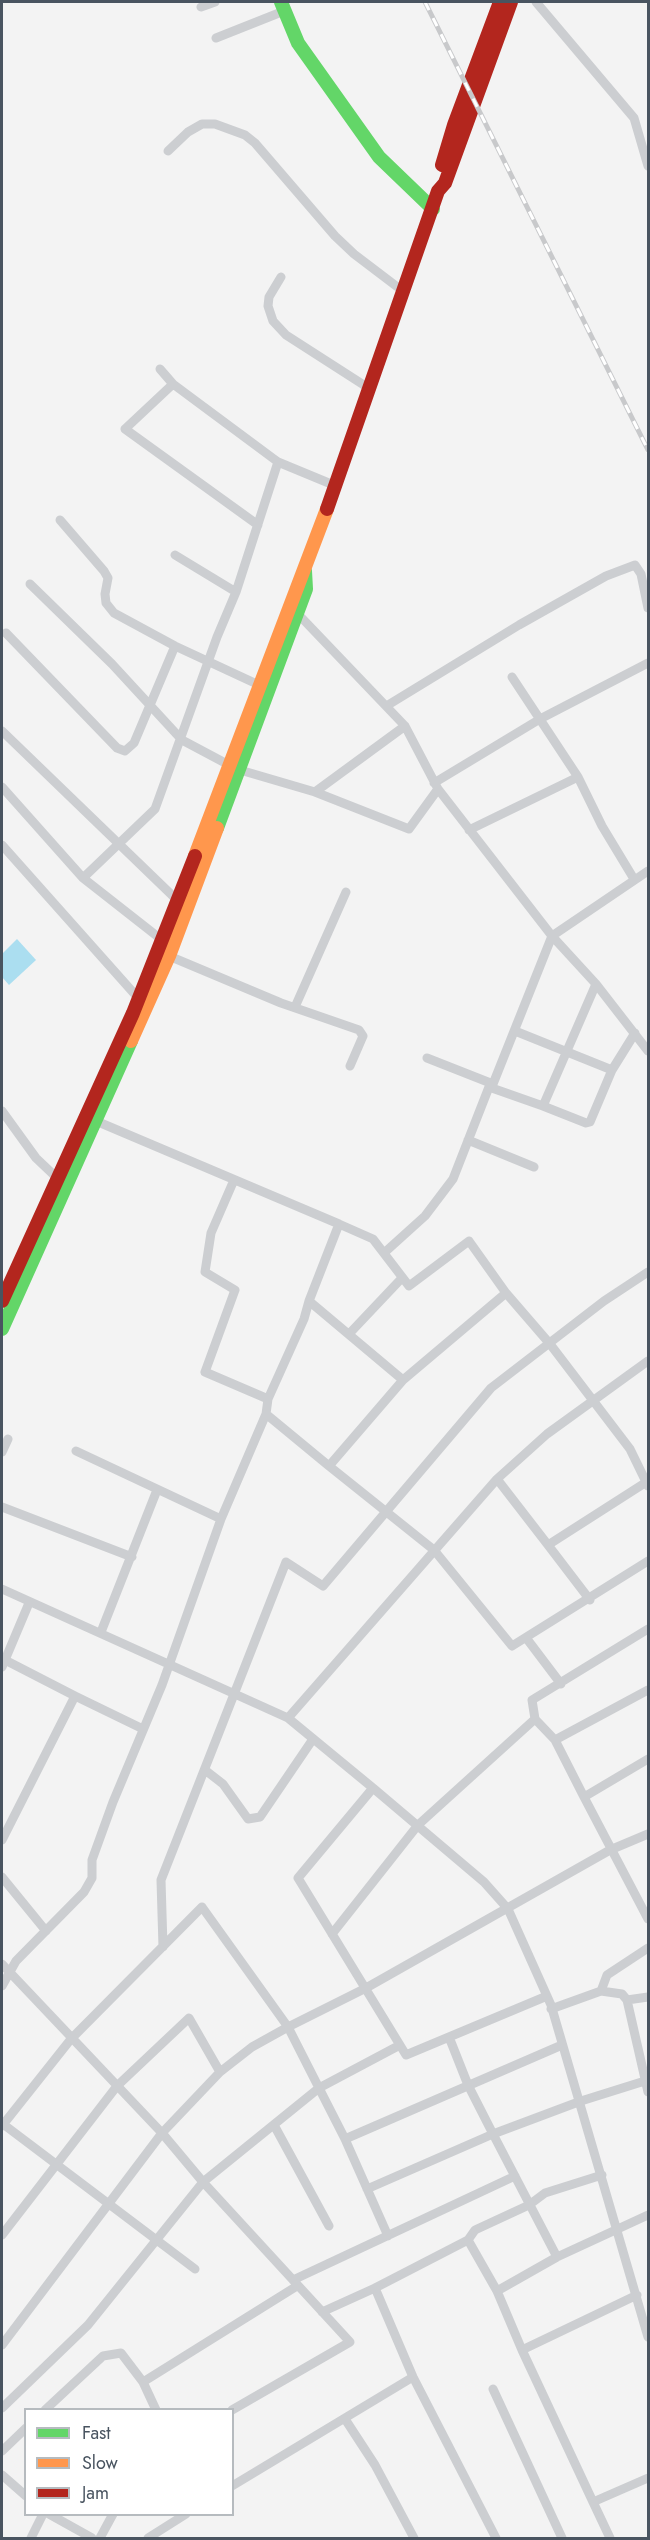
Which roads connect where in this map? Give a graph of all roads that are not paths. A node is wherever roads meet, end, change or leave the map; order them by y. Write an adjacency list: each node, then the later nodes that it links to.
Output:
1 (215, 2): 6 (street)
2 (500, 2): 10 (main road)
3 (511, 2): 10 (main road)
4 (536, 2): 9 (street)
5 (283, 6): 7 (street); 11 (main road)
6 (201, 7)
7 (216, 38)
8 (168, 151): 13 (street)
9 (648, 166)
10 (438, 191): 11 (main road)
11 (433, 209): 13 (main road)
12 (281, 277): 16 (street)
13 (404, 292): 16 (main road)
14 (160, 369): 15 (street)
15 (173, 384): 17 (street); 20 (street)
16 (370, 388): 18 (main road)
17 (278, 462): 18 (street); 20 (street)
18 (336, 486): 22 (main road)
19 (60, 520): 28 (street)
20 (258, 525): 24 (street)
21 (175, 555): 24 (street)
22 (305, 571): 26 (main road); 32 (main road)
23 (30, 584): 34 (street)
24 (236, 592): 29 (street)
25 (648, 608): 33 (street)
26 (298, 614): 33 (street); 39 (main road)
27 (6, 633): 34 (street)
28 (175, 646): 29 (street); 34 (street)
29 (210, 661): 32 (street); 38 (street)
30 (648, 663): 35 (street)
31 (512, 677): 35 (street)
32 (259, 685): 39 (main road)
33 (387, 705): 36 (street)
34 (151, 706): 38 (street)
35 (540, 720): 40 (street); 41 (street)
36 (405, 726): 41 (street); 43 (street)
37 (2, 731): 45 (street)
38 (182, 740): 39 (street); 45 (street)
39 (235, 768): 43 (street); 51 (main road); 54 (main road)
40 (578, 777): 44 (street); 49 (street)
41 (436, 786): 43 (street); 44 (street)
42 (2, 787): 48 (street)
43 (315, 792)
44 (469, 830): 52 (street)
45 (120, 844): 48 (street); 51 (street)
46 (2, 845): 56 (street)
47 (648, 872): 49 (street)
48 (83, 878): 53 (street)
49 (634, 879): 52 (street)
50 (346, 891): 57 (street)
51 (177, 900): 53 (main road)
52 (552, 936): 55 (street); 58 (street)
53 (162, 940): 56 (main road)
54 (169, 956): 57 (street); 67 (main road)
55 (596, 984): 59 (street); 61 (street)
56 (139, 999): 70 (main road)
57 (295, 1007): 63 (street)
58 (514, 1031): 61 (street); 62 (street)
59 (635, 1033): 60 (street); 64 (street)
60 (646, 1044)
61 (566, 1052): 64 (street); 65 (street)
62 (427, 1058)
63 (350, 1066)
64 (612, 1070): 65 (street)
65 (543, 1106): 68 (street)
66 (2, 1111): 70 (street)
67 (96, 1121): 71 (street); 79 (main road)
68 (468, 1140): 69 (street); 73 (street)
69 (534, 1167)
70 (56, 1177): 77 (main road)
71 (234, 1180): 72 (street); 84 (street)
72 (339, 1224): 73 (street); 78 (street)
73 (384, 1252): 75 (street)
74 (648, 1272): 81 (street)
75 (401, 1279): 76 (street); 80 (street)
76 (506, 1293): 81 (street); 83 (street)
77 (2, 1301)
78 (309, 1301): 80 (street); 84 (street)
79 (2, 1329)
80 (349, 1334): 83 (street)
81 (550, 1344): 85 (street); 95 (street)
82 (648, 1361): 85 (street)
83 (403, 1380): 90 (street)
84 (268, 1400): 86 (street)
85 (592, 1401): 91 (street); 92 (street)
86 (266, 1414): 90 (street); 96 (street)
87 (8, 1439): 89 (street)
88 (76, 1451): 93 (street)
89 (2, 1452)
90 (329, 1466): 95 (street)
91 (497, 1479): 97 (street); 98 (street)
92 (648, 1483): 97 (street)
93 (157, 1490): 96 (street); 99 (street)
94 (2, 1507): 99 (street)
95 (387, 1511): 98 (street); 111 (street)
96 (221, 1520): 108 (street)
97 (548, 1545): 102 (street)
98 (434, 1550): 106 (street); 113 (street)
99 (132, 1557): 105 (street)
100 (648, 1561): 102 (street)
101 (2, 1589): 103 (street)
102 (590, 1600): 106 (street)
103 (29, 1603): 105 (street); 107 (street)
104 (648, 1629): 109 (street)
105 (101, 1632): 108 (street)
106 (527, 1639): 109 (street)
107 (3, 1664): 112 (street)
108 (170, 1664): 111 (street); 115 (street)
109 (561, 1684): 114 (street)
110 (648, 1689): 117 (street)
111 (235, 1694): 113 (street); 119 (street)
112 (75, 1696): 115 (street); 124 (street)
113 (288, 1718): 116 (street)
114 (535, 1719): 117 (street); 122 (street)
115 (143, 1729): 129 (street)
116 (313, 1739): 119 (street); 120 (street)
117 (555, 1740): 121 (street)
118 (648, 1759): 121 (street)
119 (205, 1770): 131 (street)
120 (373, 1788): 122 (street); 130 (street)
121 (584, 1797): 125 (street)
122 (417, 1825): 127 (street); 130 (street)
123 (648, 1834): 125 (street)
124 (2, 1839)
125 (610, 1850): 127 (street); 128 (street)
126 (2, 1877): 129 (street)
127 (508, 1909): 137 (street); 140 (street)
128 (648, 1919)
129 (46, 1932): 134 (street)
130 (332, 1934): 137 (street)
131 (163, 1947): 141 (street); 143 (street)
132 (648, 1948): 136 (street)
133 (2, 1964): 134 (street)
134 (9, 1973): 135 (street); 143 (street)
135 (2, 1986)
136 (602, 1986): 139 (street); 140 (street)
137 (366, 1988): 141 (street); 144 (street)
138 (648, 1997): 139 (street)
139 (627, 2000): 147 (street)
140 (549, 2003): 142 (street); 145 (street)
141 (288, 2027): 146 (street); 150 (street)
142 (449, 2037): 144 (street); 148 (street)
143 (71, 2039): 149 (street); 154 (street)
144 (400, 2045): 150 (street)
145 (562, 2045): 148 (street); 152 (street)
146 (220, 2072): 149 (street); 155 (street)
147 (647, 2081): 151 (street); 152 (street)
148 (468, 2085): 156 (street); 157 (street)
149 (117, 2086): 155 (street); 158 (street)
150 (319, 2088): 153 (street); 157 (street)
151 (648, 2092)
152 (581, 2101): 156 (street); 159 (street)
153 (274, 2124): 161 (street); 166 (street)
154 (2, 2125): 158 (street)
155 (162, 2133): 161 (street); 163 (street)
156 (493, 2134): 160 (street); 162 (street)
157 (345, 2139): 162 (street)
158 (55, 2164): 163 (street); 168 (street)
159 (602, 2175): 164 (street); 167 (street)
160 (515, 2176): 164 (street); 169 (street)
161 (202, 2182): 170 (street); 174 (street)
162 (367, 2189): 169 (street)
163 (107, 2203): 170 (street); 180 (street)
164 (529, 2205): 171 (street); 172 (street)
165 (648, 2215): 167 (street)
166 (329, 2226)
167 (618, 2227): 172 (street); 177 (street)
168 (2, 2235)
169 (388, 2236): 174 (street)
170 (157, 2239): 173 (street); 185 (street)
171 (468, 2240): 175 (street); 176 (street)
172 (557, 2257): 176 (street)
173 (195, 2269)
174 (295, 2283): 178 (street); 183 (street)
175 (375, 2288): 178 (street); 182 (street)
176 (497, 2291): 181 (street)
177 (636, 2295): 179 (street); 181 (street)
178 (322, 2312): 188 (street)
179 (648, 2337)
180 (2, 2345)
181 (522, 2350): 196 (street)
182 (413, 2377): 189 (street); 206 (street)
183 (143, 2382): 186 (street); 187 (street)
184 (493, 2389): 207 (street)
185 (2, 2408)
186 (46, 2408)
187 (156, 2408)
188 (234, 2409)
189 (345, 2419): 194 (street); 205 (street)
190 (24, 2430): 191 (street)
191 (2, 2451)
192 (2, 2475): 195 (street)
193 (648, 2478): 196 (street)
194 (234, 2485)
195 (24, 2494)
196 (593, 2502): 208 (street)
197 (42, 2516): 201 (street)
198 (53, 2516): 202 (street)
199 (112, 2516): 203 (street)
200 (183, 2516): 204 (street)
201 (31, 2538)
202 (92, 2538)
203 (100, 2538)
204 (148, 2538)
205 (414, 2538)
206 (496, 2538)
207 (562, 2538)
208 (610, 2538)

